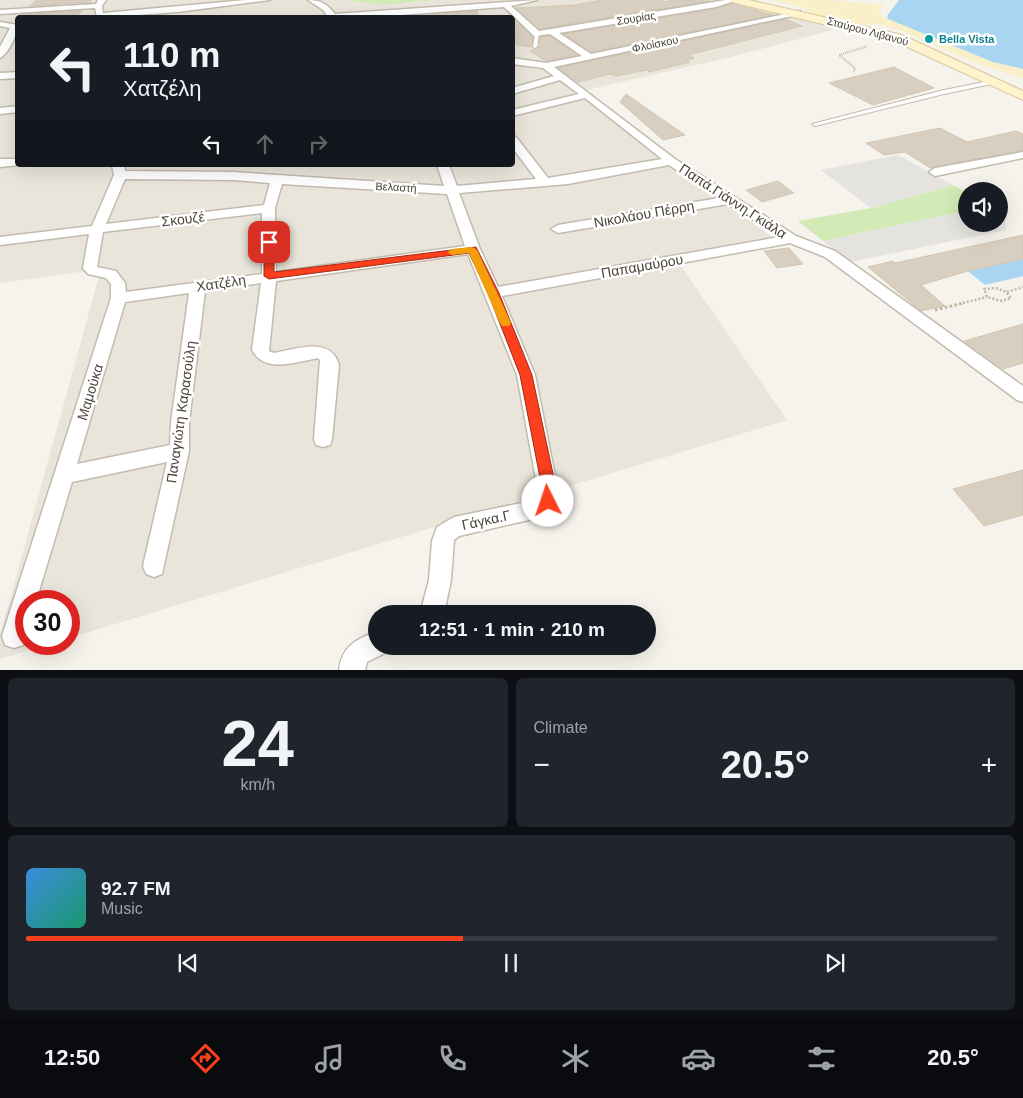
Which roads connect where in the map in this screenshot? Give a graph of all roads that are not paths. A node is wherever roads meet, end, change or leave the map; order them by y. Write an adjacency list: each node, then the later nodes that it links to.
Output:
1 (266, 0): 11 (street)
2 (312, 0): 13 (street)
3 (532, 0): 5 (street)
4 (735, 0): 10 (main road, Σταύρου Λιβανού); 18 (street, Σουρίας)
5 (516, 2): 8 (street)
6 (100, 3): 9 (street)
7 (492, 4): 8 (street); 14 (street)
8 (507, 6): 19 (street)
9 (0, 12)
10 (797, 13): 22 (street, Φλοίσκου); 28 (main road, Σταύρου Λιβανού)
11 (177, 14): 12 (street)
12 (138, 15)
13 (331, 15)
14 (357, 15)
15 (0, 24): 16 (street)
16 (15, 27)
17 (15, 29): 21 (street)
18 (552, 32): 19 (street, Σουρίας); 22 (street)
19 (537, 34): 20 (lane)
20 (535, 47)
21 (1, 52)
22 (591, 58): 24 (street, Φλοίσκου)
23 (515, 61): 24 (street, Φλοίσκου)
24 (546, 66): 27 (street, Παπά.Γιάννη.Γκιάλα)
25 (15, 75): 26 (street)
26 (0, 76)
27 (561, 77): 29 (street); 30 (street, Παπά.Γιάννη.Γκιάλα)
28 (994, 82): 31 (main road, Σταύρου Λιβανού); 35 (lane)
29 (515, 90)
30 (587, 95): 34 (street); 39 (street, Παπά.Γιάννη.Γκιάλα)
31 (1023, 96)
32 (15, 109): 33 (street)
33 (0, 111)
34 (515, 112)
35 (815, 124)
36 (515, 144): 47 (street)
37 (1023, 155): 44 (street)
38 (15, 160): 40 (street)
39 (671, 161): 47 (street, Βελαστή); 49 (street, Παπά.Γιάννη.Γκιάλα)
40 (0, 163)
41 (240, 167): 45 (street)
42 (444, 167): 48 (street)
43 (118, 170): 45 (street, Βελαστή); 52 (street)
44 (936, 172)
45 (233, 176): 46 (street, Βελαστή)
46 (277, 180): 48 (street, Βελαστή); 50 (street)
47 (545, 182): 48 (street, Βελαστή)
48 (450, 190): 55 (street, Γάγκα.Γ)
49 (730, 200): 51 (street, Νικολάου Πέρρη); 53 (street, Παπά.Γιάννη.Γκιάλα)
50 (269, 208): 52 (street, Σκουζέ); 56 (street)
51 (558, 229)
52 (97, 230): 54 (street, Σκουζέ); 59 (street)
53 (791, 239): 58 (street, Παπαμαύρου); 60 (street, Παπά.Γιάννη.Γκιάλα)
54 (0, 241)
55 (472, 250): 56 (street, Χατζέλη); 58 (street, Γάγκα.Γ)
56 (269, 276): 57 (street, Χατζέλη); 61 (street)
57 (198, 286): 59 (street, Χατζέλη); 62 (street, Παναγιώτη Καρασούλη)
58 (494, 293): 65 (street, Γάγκα.Γ)
59 (119, 298): 63 (street, Μαμούκα)
60 (1023, 396)
61 (323, 439)
62 (179, 451): 63 (street); 64 (street, Παναγιώτη Καρασούλη)
63 (64, 475): 66 (street, Μαμούκα)
64 (154, 566)
65 (434, 605)
66 (14, 636)
67 (368, 647): 68 (street)
68 (352, 670)

